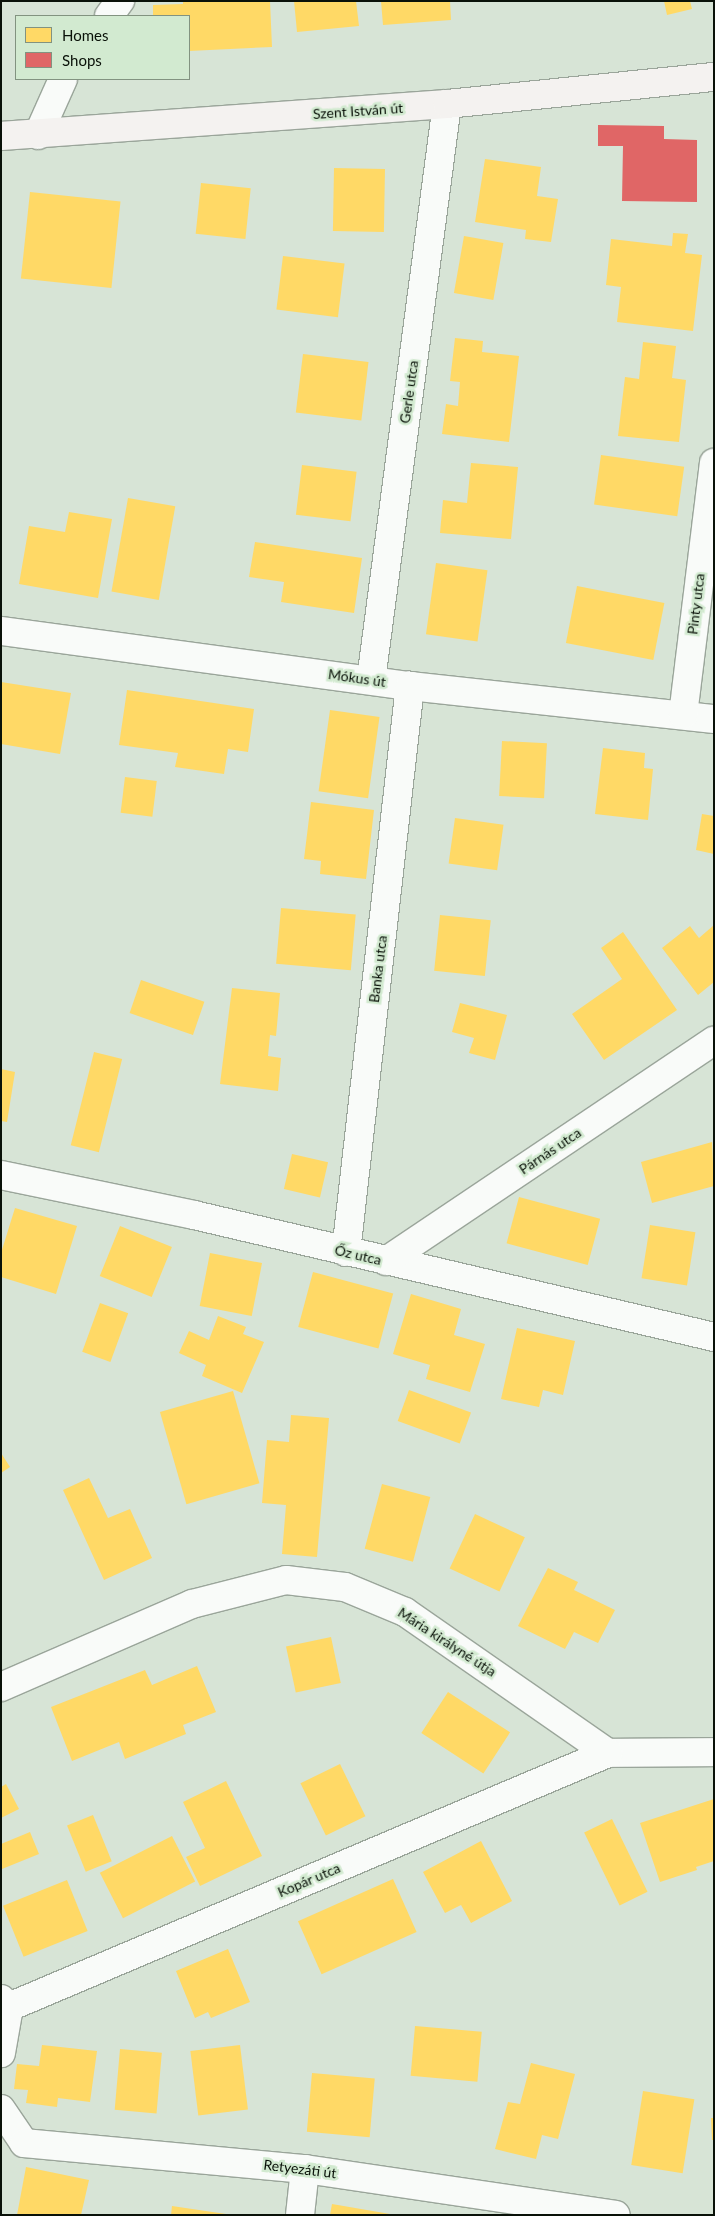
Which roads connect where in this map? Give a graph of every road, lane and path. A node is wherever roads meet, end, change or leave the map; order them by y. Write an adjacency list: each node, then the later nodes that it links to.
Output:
1 (120, 1): 2 (street)
2 (110, 15)
3 (714, 77): 5 (street, Szent István út)
4 (63, 80): 6 (street)
5 (448, 104): 6 (street, Szent István út); 10 (street, Gerle utca)
6 (38, 135): 7 (street, Szent István út)
7 (1, 136)
8 (714, 464): 12 (street, Pinty utca)
9 (1, 631): 10 (street, Mókus út)
10 (371, 680): 11 (street, Mókus út)
11 (410, 686): 12 (street, Mókus út); 16 (street, Banka utca)
12 (683, 715): 13 (street, Mókus út)
13 (714, 719)
14 (714, 1042): 17 (street, Párnás utca)
15 (1, 1175): 16 (street, Őz utca)
16 (346, 1252): 17 (street, Őz utca)
17 (386, 1261): 18 (street, Őz utca)
18 (714, 1337)
19 (1, 1687): 21 (street, Mária királyné útja)
20 (714, 1752): 21 (street)
21 (608, 1753): 22 (street, Kopár utca)
22 (5, 2003): 23 (street)
23 (1, 2053)
24 (1, 2109): 25 (street, Retyezáti út)
25 (305, 2169): 26 (street); 27 (street, Retyezáti út)
26 (300, 2215)
27 (616, 2215)

